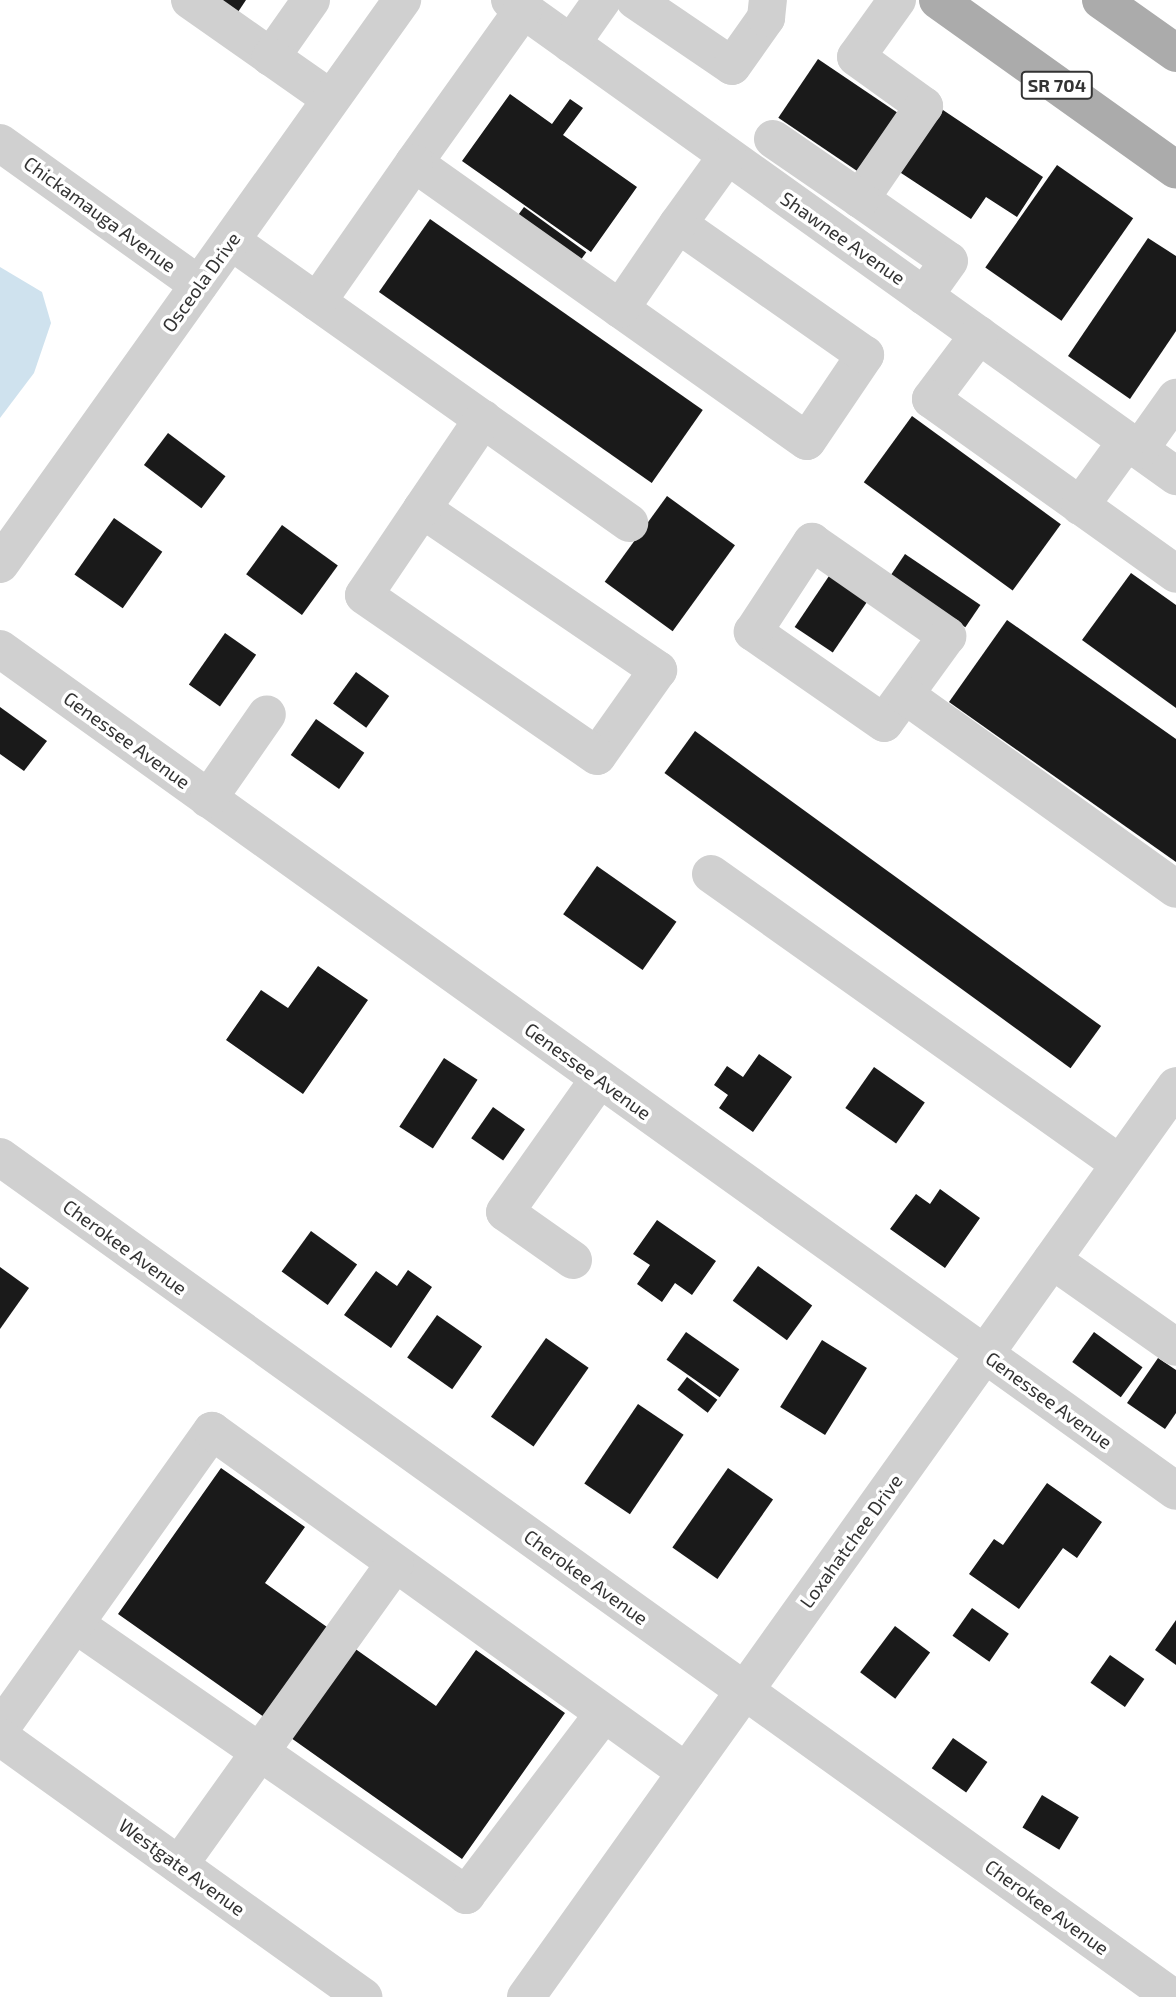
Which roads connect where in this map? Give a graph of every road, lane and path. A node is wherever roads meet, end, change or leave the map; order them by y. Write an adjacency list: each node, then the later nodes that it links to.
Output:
1 (190, 0): 13 (street)
2 (311, 0): 13 (street)
3 (402, 0): 14 (street, Osceola Drive)
4 (602, 0): 11 (street)
5 (635, 0): 6 (street)
6 (768, 0)
7 (897, 0): 20 (street)
8 (938, 0): 19 (main road, SR 704)
9 (1101, 0): 12 (main road)
10 (516, 5): 11 (street, Shawnee Avenue); 18 (street)
11 (571, 44): 17 (street, Shawnee Avenue)
12 (1176, 53)
13 (271, 57): 14 (street)
14 (331, 99): 22 (street, Osceola Drive)
15 (773, 139): 20 (street)
16 (0, 143): 23 (street, Chickamauga Avenue)
17 (727, 156): 21 (street); 24 (street, Shawnee Avenue)
18 (414, 163): 25 (street); 26 (street)
19 (1176, 170)
20 (860, 199): 24 (street)
21 (678, 224): 26 (street); 26 (street)
22 (231, 241): 23 (street, Osceola Drive); 25 (street)
23 (199, 285): 35 (street, Osceola Drive)
24 (925, 296): 27 (street, Shawnee Avenue)
25 (317, 302): 29 (street)
26 (620, 309)
27 (979, 335): 30 (street, Shawnee Avenue); 32 (street)
28 (1176, 398): 30 (street)
29 (483, 419): 33 (street); 34 (street)
30 (1133, 445): 31 (street, Shawnee Avenue); 32 (street)
31 (1176, 476)
32 (1080, 506): 36 (street)
33 (422, 509): 33 (street)
34 (629, 523)
35 (0, 564)
36 (1176, 574)
37 (0, 649): 40 (street, Genessee Avenue)
38 (905, 695): 38 (street); 42 (street)
39 (267, 714): 40 (street)
40 (208, 799): 43 (street, Genessee Avenue)
41 (711, 874): 46 (street)
42 (1176, 889)
43 (599, 1079): 47 (street); 50 (street, Genessee Avenue)
44 (1176, 1086): 46 (street, Loxahatchee Drive)
45 (0, 1157): 54 (street, Cherokee Avenue)
46 (1120, 1164): 48 (street, Loxahatchee Drive)
47 (573, 1260)
48 (1052, 1260): 49 (street); 50 (street, Loxahatchee Drive)
49 (1176, 1347)
50 (985, 1354): 51 (street, Genessee Avenue); 54 (street, Loxahatchee Drive)
51 (1176, 1491)
52 (395, 1563): 53 (street); 55 (street); 58 (street)
53 (75, 1625): 56 (street); 58 (street)
54 (744, 1690): 59 (street, Loxahatchee Drive); 63 (street, Cherokee Avenue)
55 (604, 1713): 58 (street); 59 (street)
56 (0, 1729)
57 (0, 1737): 60 (street, Westgate Avenue)
58 (257, 1751): 60 (street)
59 (686, 1772): 62 (street, Loxahatchee Drive)
60 (179, 1865): 61 (street, Westgate Avenue)
61 (363, 1997)
62 (526, 1997)
63 (1172, 1997)

